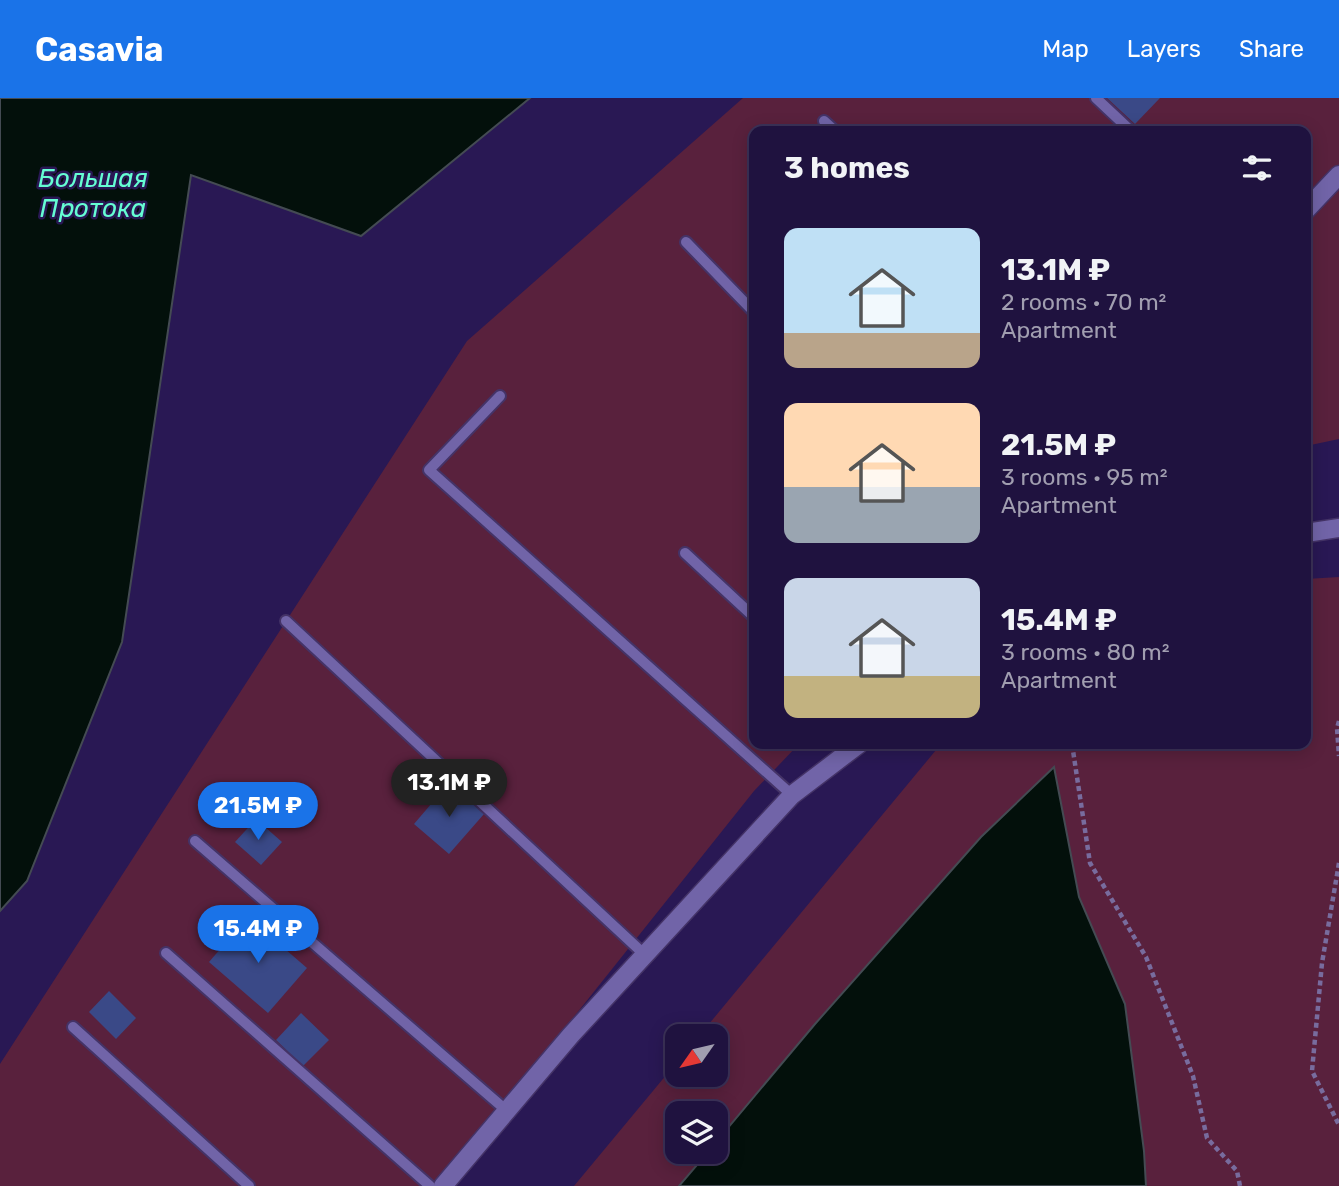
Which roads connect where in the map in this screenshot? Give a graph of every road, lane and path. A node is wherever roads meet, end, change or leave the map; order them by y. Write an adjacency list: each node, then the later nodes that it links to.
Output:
1 (1096, 98): 4 (lane)
2 (824, 121): 3 (lane)
3 (830, 126)
4 (1125, 126)
5 (1339, 175): 6 (street)
6 (1311, 205)
7 (686, 242): 8 (lane)
8 (749, 307)
9 (500, 396): 19 (lane)
10 (1339, 528): 11 (street)
11 (1311, 532)
12 (685, 553): 13 (lane)
13 (749, 612)
14 (286, 621): 23 (lane)
15 (1339, 721): 18 (path)
16 (852, 749): 19 (street)
17 (1073, 749): 30 (path)
18 (1339, 756)
19 (792, 795): 23 (street)
20 (195, 841): 25 (lane)
21 (1339, 863): 26 (path)
22 (166, 953): 28 (lane)
23 (645, 955): 25 (street)
24 (73, 1027): 27 (lane)
25 (507, 1111): 29 (street)
26 (1339, 1125)
27 (249, 1186)
28 (430, 1186)
29 (443, 1186)
30 (1240, 1186)

